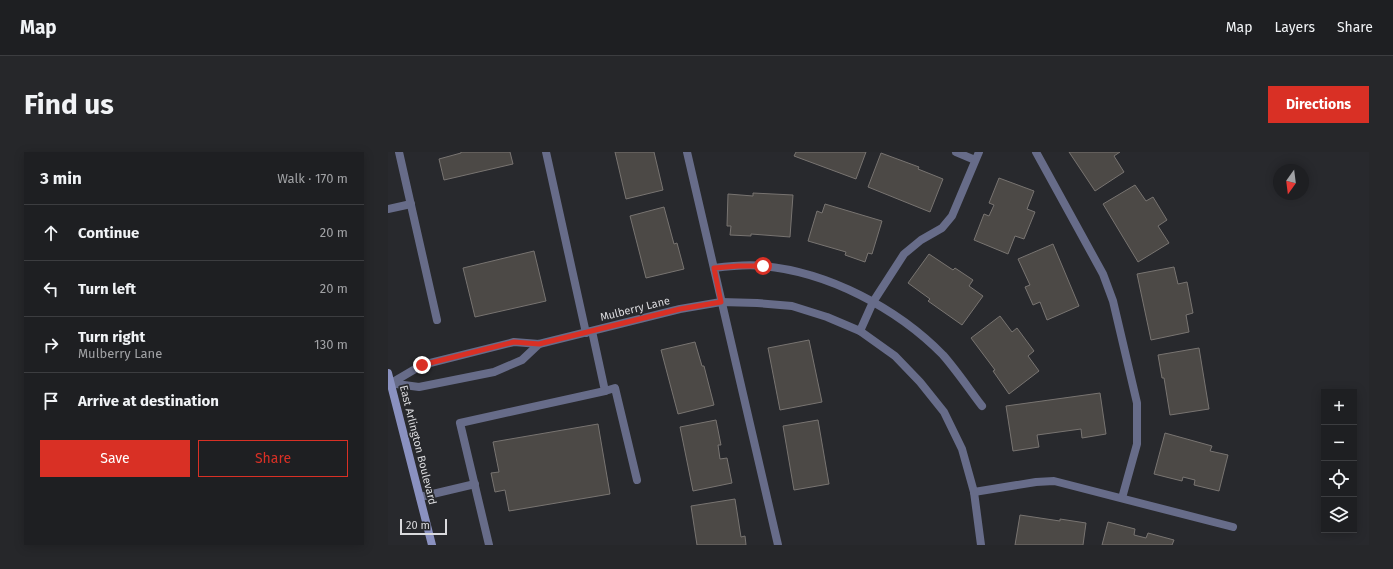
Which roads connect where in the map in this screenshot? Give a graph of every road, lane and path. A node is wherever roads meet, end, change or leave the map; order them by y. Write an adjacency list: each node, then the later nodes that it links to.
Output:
1 (399, 152): 8 (street)
2 (546, 152): 15 (street)
3 (687, 152): 10 (street)
4 (956, 152): 7 (street)
5 (979, 152): 7 (street)
6 (1036, 152): 25 (street)
7 (975, 160): 12 (street)
8 (411, 204): 9 (street); 13 (street)
9 (388, 209)
10 (714, 268): 11 (street); 12 (street)
11 (721, 302): 14 (street, Mulberry Lane); 15 (street, Mulberry Lane); 29 (street)
12 (873, 302): 14 (street); 20 (street)
13 (437, 320)
14 (860, 331): 23 (street, Mulberry Lane)
15 (589, 332): 16 (street, Mulberry Lane); 19 (street)
16 (539, 344): 18 (street, Mulberry Lane); 18 (street)
17 (388, 373): 18 (main road, East Arlington Boulevard)
18 (389, 383): 24 (main road, East Arlington Boulevard)
19 (605, 391): 21 (street); 22 (street)
20 (982, 406)
21 (637, 480)
22 (475, 484): 24 (street); 28 (street)
23 (974, 492): 25 (street); 30 (street, Mulberry Lane)
24 (420, 497): 27 (main road, East Arlington Boulevard)
25 (1122, 498): 26 (street)
26 (1233, 527)
27 (432, 545)
28 (489, 545)
29 (778, 545)
30 (980, 545)

